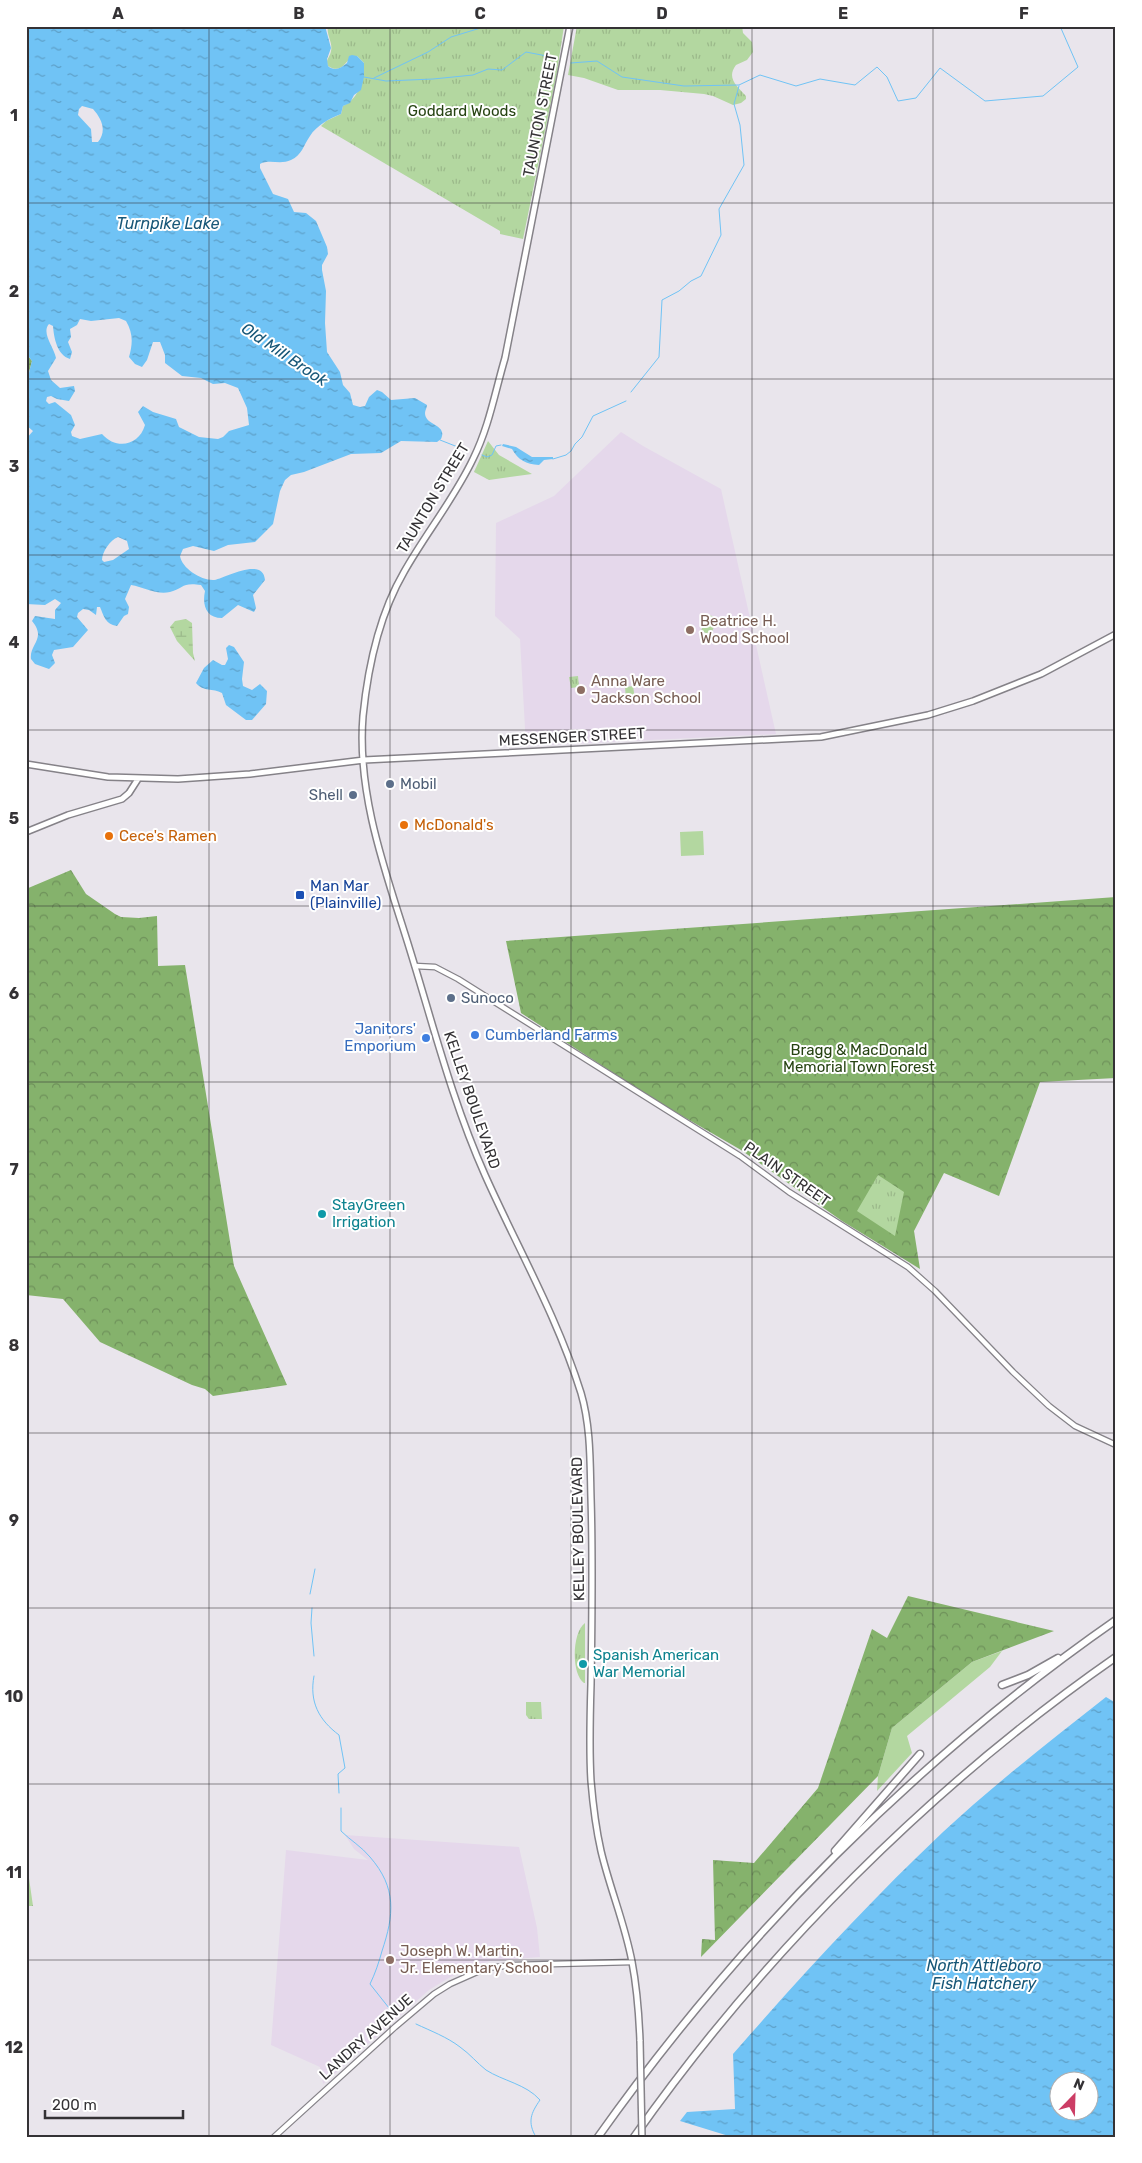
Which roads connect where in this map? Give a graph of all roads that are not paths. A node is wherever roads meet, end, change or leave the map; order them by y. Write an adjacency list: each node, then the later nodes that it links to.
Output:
1 (570, 26): 3 (main road, TAUNTON STREET)
2 (1116, 634): 3 (main road, MESSENGER STREET)
3 (364, 760): 5 (main road, MESSENGER STREET); 7 (main road, TAUNTON STREET)
4 (26, 764): 5 (main road, MESSENGER STREET)
5 (138, 779): 6 (main road)
6 (26, 832)
7 (409, 949): 8 (main road, KELLEY BOULEVARD)
8 (415, 966): 9 (street, PLAIN STREET); 16 (main road, KELLEY BOULEVARD)
9 (1116, 1445)
10 (1116, 1620): 11 (highway)
11 (1085, 1642): 13 (highway); 15 (highway)
12 (1116, 1657): 19 (highway)
13 (1002, 1685)
14 (920, 1754): 15 (highway)
15 (796, 1896): 18 (highway)
16 (632, 1962): 17 (street, LANDRY AVENUE); 20 (main road, KELLEY BOULEVARD, bridge)
17 (274, 2137)
18 (598, 2137)
19 (634, 2137)
20 (642, 2137)

